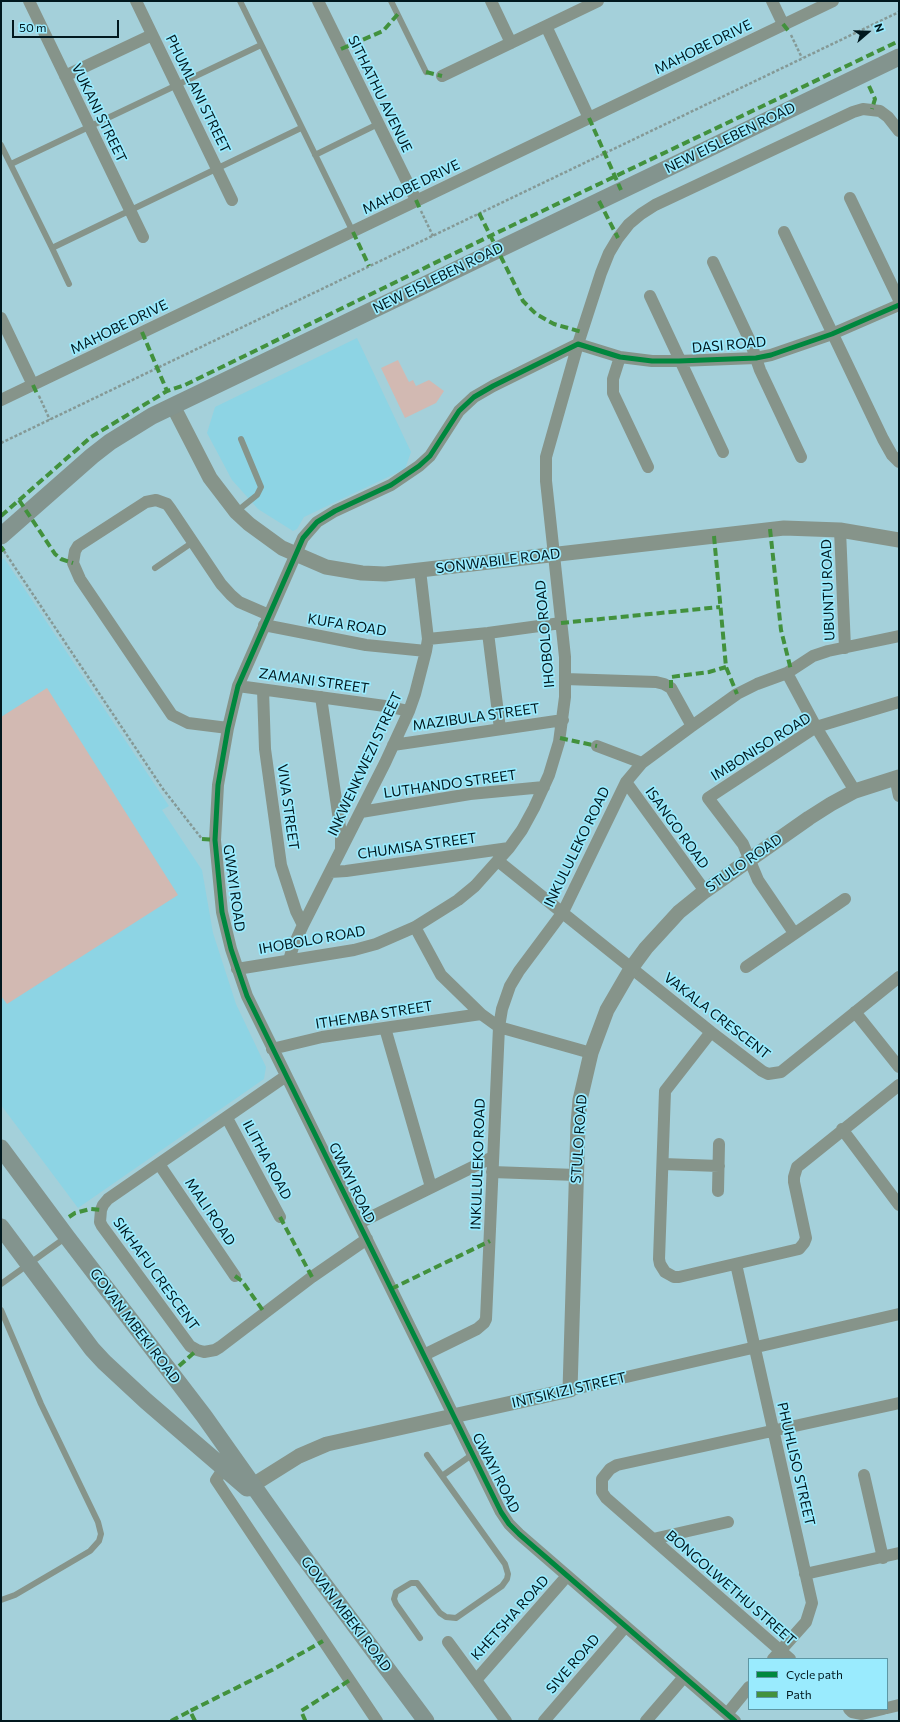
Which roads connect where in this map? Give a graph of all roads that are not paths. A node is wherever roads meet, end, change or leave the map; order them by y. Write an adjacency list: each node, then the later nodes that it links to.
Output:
1 (29, 1): 17 (street, VUKANI STREET)
2 (136, 1): 12 (street, PHUMLANI STREET)
3 (240, 1): 14 (lane)
4 (318, 1): 21 (street, SITHATHU AVENUE)
5 (391, 1): 16 (lane)
6 (491, 1): 13 (street)
7 (598, 1): 10 (street)
8 (772, 1): 11 (street)
9 (833, 1): 11 (street, MAHOBE DRIVE)
10 (546, 26): 13 (street); 20 (street)
11 (786, 29): 20 (street, MAHOBE DRIVE)
12 (152, 35): 17 (street); 19 (street, PHUMLANI STREET)
13 (511, 43): 18 (street)
14 (261, 45): 19 (lane); 24 (lane)
15 (899, 57): 50 (main road, NEW EISLEBEN ROAD)
16 (426, 72)
17 (65, 76): 23 (street, VUKANI STREET)
18 (442, 76)
19 (177, 85): 23 (lane); 28 (street, PHUMLANI STREET)
20 (589, 118): 31 (street, MAHOBE DRIVE)
21 (378, 124): 26 (lane); 31 (street, SITHATHU AVENUE)
22 (897, 125): 44 (street, IHOBOLO ROAD)
23 (90, 126): 27 (lane); 32 (street, VUKANI STREET)
24 (301, 128): 26 (lane); 28 (lane)
25 (1, 145): 27 (lane)
26 (315, 155): 33 (lane)
27 (11, 164): 36 (lane)
28 (217, 169): 30 (street, PHUMLANI STREET); 32 (lane)
29 (850, 198): 40 (street)
30 (232, 200)
31 (418, 205): 33 (street, MAHOBE DRIVE)
32 (130, 210): 35 (street, VUKANI STREET); 36 (lane)
33 (353, 232): 48 (street, MAHOBE DRIVE)
34 (784, 232): 43 (street)
35 (143, 237)
36 (52, 248): 38 (lane)
37 (714, 262): 46 (street)
38 (69, 284)
39 (650, 296): 47 (street)
40 (899, 300)
41 (899, 305): 43 (street, DASI ROAD)
42 (1, 318): 48 (street)
43 (832, 334): 46 (street, DASI ROAD); 54 (street)
44 (578, 344): 45 (street, DASI ROAD); 61 (street, GWAYI ROAD); 62 (street, IHOBOLO ROAD)
45 (620, 357): 47 (street, DASI ROAD); 55 (street)
46 (756, 358): 47 (street, DASI ROAD); 53 (street)
47 (679, 361): 52 (street)
48 (33, 385): 49 (street, MAHOBE DRIVE)
49 (1, 400)
50 (173, 406): 56 (street, SONWABILE ROAD); 60 (main road, NEW EISLEBEN ROAD)
51 (241, 439): 56 (lane)
52 (723, 452)
53 (801, 457)
54 (899, 462)
55 (648, 467)
56 (236, 512): 61 (street, SONWABILE ROAD)
57 (840, 530): 58 (street, SONWABILE ROAD); 62 (street, SONWABILE ROAD); 70 (street, UBUNTU ROAD)
58 (899, 540)
59 (193, 542): 63 (lane); 65 (street, KUFA ROAD); 80 (street, KUFA ROAD)
60 (2, 544)
61 (296, 554): 64 (street, SONWABILE ROAD); 65 (street, GWAYI ROAD)
62 (553, 554): 64 (street, SONWABILE ROAD); 66 (street, IHOBOLO ROAD)
63 (155, 568)
64 (420, 570): 69 (street, INKWENKWEZI STREET)
65 (266, 620): 69 (street, KUFA ROAD); 73 (street, GWAYI ROAD)
66 (561, 623): 67 (street, KUFA ROAD); 72 (street, IHOBOLO ROAD)
67 (488, 633): 69 (street, KUFA ROAD); 82 (street)
68 (899, 636): 70 (street, INKULULEKO ROAD)
69 (427, 645): 77 (street, INKWENKWEZI STREET)
70 (845, 648): 71 (street, INKULULEKO ROAD)
71 (787, 672): 79 (street, INKULULEKO ROAD); 81 (street)
72 (565, 679): 78 (street, IHOBOLO ROAD); 79 (street)
73 (238, 686): 74 (street, ZAMANI STREET); 80 (street, GWAYI ROAD)
74 (263, 690): 75 (street, ZAMANI STREET); 100 (street, VIVA STREET)
75 (321, 697): 77 (street, ZAMANI STREET); 93 (street)
76 (899, 702): 81 (street, IMBONISO ROAD)
77 (409, 711): 83 (street, INKWENKWEZI STREET)
78 (563, 720): 82 (street, MAZIBULA STREET); 88 (street, IHOBOLO ROAD)
79 (692, 726): 85 (street, INKULULEKO ROAD)
80 (228, 728): 106 (street, GWAYI ROAD)
81 (816, 728): 89 (street); 94 (street, IMBONISO ROAD)
82 (500, 729): 83 (street, MAZIBULA STREET)
83 (393, 745): 91 (street, INKWENKWEZI STREET)
84 (597, 746): 85 (street)
85 (642, 763): 87 (street, INKULULEKO ROAD)
86 (897, 777): 89 (street, STULO ROAD); 90 (street)
87 (626, 782): 97 (street, ISANGO ROAD); 99 (street, INKULULEKO ROAD)
88 (544, 787): 91 (street, LUTHANDO STREET); 92 (street, IHOBOLO ROAD)
89 (855, 791): 94 (street, STULO ROAD)
90 (899, 796)
91 (361, 812): 93 (street, INKWENKWEZI STREET)
92 (509, 848): 95 (street, IHOBOLO ROAD); 96 (street, CHUMISA STREET)
93 (341, 851): 96 (street, INKWENKWEZI STREET)
94 (749, 859): 97 (street, STULO ROAD); 102 (street)
95 (498, 861): 99 (street, VAKALA CRESCENT); 101 (street, IHOBOLO ROAD)
96 (330, 872): 100 (street, INKWENKWEZI STREET)
97 (705, 891): 104 (street, STULO ROAD)
98 (845, 899): 102 (street)
99 (563, 912): 104 (street, VAKALA CRESCENT); 110 (street, INKULULEKO ROAD)
100 (303, 925): 103 (street, INKWENKWEZI STREET)
101 (415, 927): 103 (street, IHOBOLO ROAD); 109 (street)
102 (794, 933): 105 (street)
103 (289, 960): 106 (street, IHOBOLO ROAD)
104 (632, 967): 112 (street, VAKALA CRESCENT); 114 (street, STULO ROAD)
105 (746, 967)
106 (237, 968): 113 (street, GWAYI ROAD)
107 (899, 977): 108 (street, VAKALA CRESCENT)
108 (855, 1012): 112 (street, VAKALA CRESCENT); 115 (street)
109 (481, 1014): 110 (street); 111 (street, ITHEMBA STREET)
110 (499, 1027): 114 (street); 122 (street, INKULULEKO ROAD)
111 (385, 1028): 113 (street, ITHEMBA STREET); 128 (street)
112 (711, 1032): 124 (street)
113 (272, 1049): 116 (street, GWAYI ROAD)
114 (591, 1053): 127 (street, STULO ROAD)
115 (899, 1067)
116 (286, 1076): 118 (street, SIKHAFU CRESCENT); 132 (street, GWAYI ROAD)
117 (899, 1085): 119 (street)
118 (227, 1118): 123 (street, SIKHAFU CRESCENT); 131 (street, ILITHA ROAD)
119 (842, 1129): 130 (street); 136 (street)
120 (719, 1144): 125 (street)
121 (1, 1148): 134 (main road, GOVAN MBEKI ROAD)
122 (493, 1157): 126 (street, INKULULEKO ROAD); 128 (street)
123 (159, 1164): 135 (street, SIKHAFU CRESCENT); 138 (street, MALI ROAD)
124 (663, 1164): 125 (street); 136 (street)
125 (719, 1166): 129 (street)
126 (492, 1172): 127 (street); 143 (street, INKULULEKO ROAD)
127 (576, 1175): 144 (street, STULO ROAD)
128 (431, 1187): 132 (street)
129 (718, 1191)
130 (899, 1205)
131 (280, 1217)
132 (359, 1223): 135 (street, GWAYI ROAD)
133 (1, 1227): 137 (main road, GOVAN MBEKI ROAD)
134 (67, 1237): 137 (lane); 153 (main road, GOVAN MBEKI ROAD)
135 (367, 1240): 143 (street, GWAYI ROAD)
136 (736, 1264): 142 (street, PHUHLISO STREET)
137 (28, 1265): 139 (lane); 150 (main road, GOVAN MBEKI ROAD)
138 (235, 1276)
139 (1, 1284)
140 (1, 1310): 160 (lane)
141 (899, 1314): 142 (street, INTSIKIZI STREET)
142 (755, 1348): 144 (street, INTSIKIZI STREET); 147 (street, PHUHLISO STREET)
143 (424, 1355): 146 (street, GWAYI ROAD)
144 (570, 1390): 146 (street, INTSIKIZI STREET)
145 (899, 1403): 147 (street, BONGOLWETHU STREET)
146 (453, 1415): 148 (street, GWAYI ROAD); 153 (street, INTSIKIZI STREET)
147 (773, 1430): 155 (street, BONGOLWETHU STREET); 158 (street, PHUHLISO STREET)
148 (473, 1454): 152 (lane); 159 (street, GWAYI ROAD)
149 (427, 1455): 152 (lane)
150 (224, 1468): 153 (main road, GOVAN MBEKI ROAD); 174 (street)
151 (864, 1475): 157 (street)
152 (442, 1476): 162 (lane)
153 (250, 1487): 175 (main road, GOVAN MBEKI ROAD)
154 (728, 1522): 155 (street, BONGOLWETHU STREET)
155 (653, 1539): 164 (street, BONGOLWETHU STREET)
156 (899, 1553): 157 (street)
157 (883, 1558): 158 (street)
158 (805, 1574): 164 (street, PHUHLISO STREET)
159 (567, 1576): 161 (street, GWAYI ROAD); 167 (street, KHETSHA ROAD)
160 (1, 1600)
161 (625, 1627): 166 (street, GWAYI ROAD); 177 (street, SIVE ROAD)
162 (420, 1638)
163 (448, 1642): 167 (street)
164 (777, 1655): 165 (street, BONGOLWETHU STREET)
165 (787, 1658)
166 (684, 1677): 173 (street, GWAYI ROAD); 178 (street)
167 (476, 1680): 176 (street)
168 (748, 1689): 173 (street)
169 (899, 1705): 170 (street)
170 (888, 1708)
171 (849, 1710): 172 (street)
172 (880, 1710)
173 (731, 1717)
174 (377, 1721)
175 (426, 1721)
176 (506, 1721)
177 (544, 1721)
178 (646, 1721)

